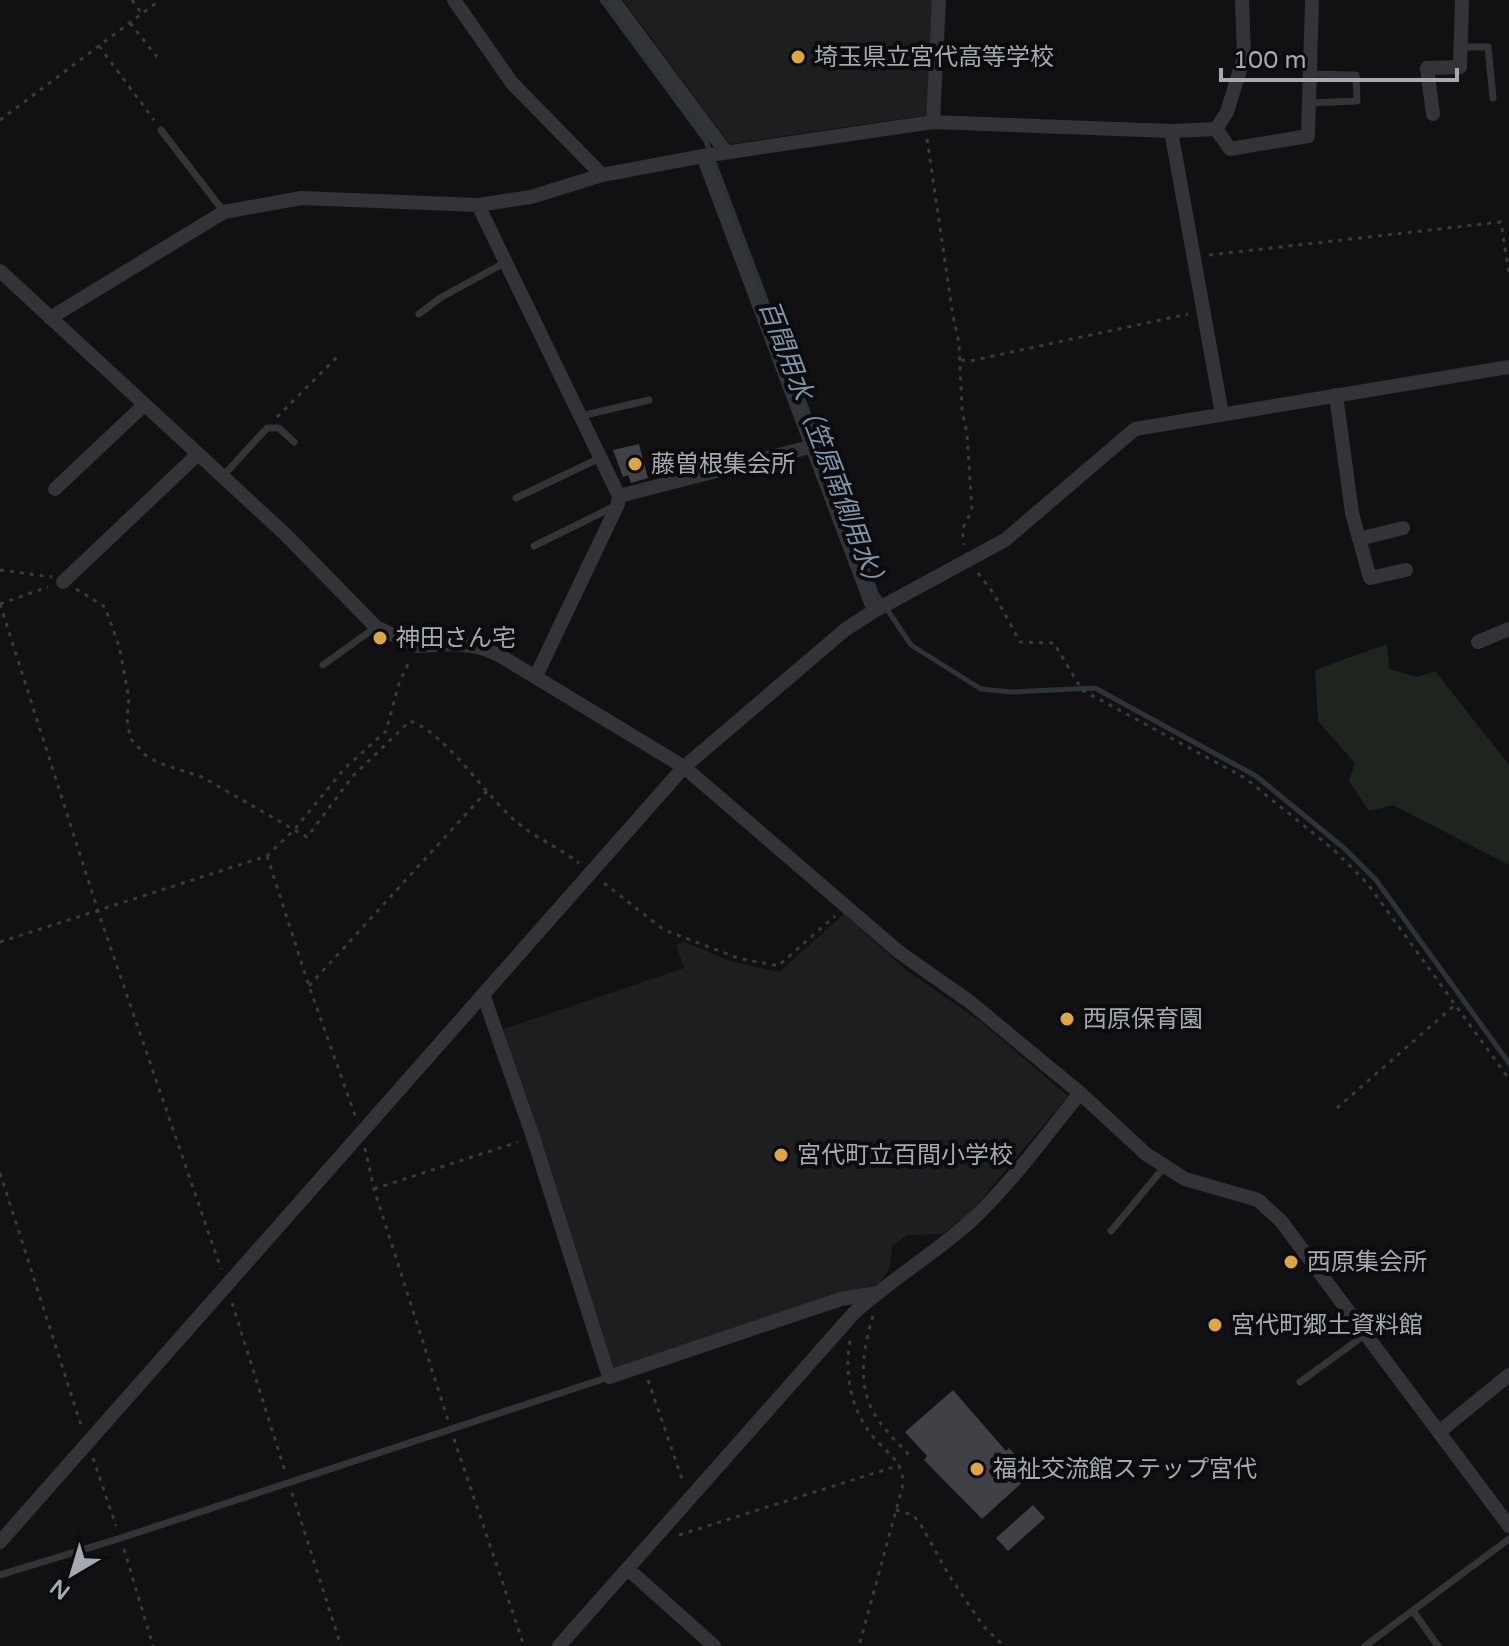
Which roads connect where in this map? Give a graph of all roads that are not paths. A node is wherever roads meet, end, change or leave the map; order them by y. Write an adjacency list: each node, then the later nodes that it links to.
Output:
1 (454, 0): 18 (street)
2 (613, 0): 16 (street)
3 (939, 0): 12 (street)
4 (1242, 0): 13 (street)
5 (1312, 0): 8 (street)
6 (1462, 0): 7 (street)
7 (1460, 47): 9 (lane); 11 (street)
8 (1310, 74): 10 (street); 10 (lane)
9 (1493, 98)
10 (1309, 103): 13 (street)
11 (1433, 114)
12 (929, 123): 15 (street); 16 (street)
13 (1216, 129): 15 (street)
14 (161, 130): 20 (lane)
15 (1171, 131): 29 (street)
16 (726, 152): 17 (street)
17 (703, 156): 18 (street); 32 (street)
18 (602, 175): 19 (street)
19 (478, 205): 20 (street); 21 (street)
20 (224, 212): 24 (street)
21 (506, 262): 23 (lane); 30 (street)
22 (0, 271): 24 (street)
23 (419, 314)
24 (50, 318): 28 (street)
25 (1509, 367): 26 (street)
26 (1336, 395): 29 (street); 40 (street)
27 (649, 400): 30 (lane)
28 (144, 405): 33 (street); 36 (street)
29 (1222, 414): 44 (street)
30 (581, 416): 34 (street)
31 (294, 442): 35 (lane)
32 (814, 446): 38 (street); 44 (street)
33 (198, 454): 35 (street); 43 (street)
34 (601, 458): 37 (lane); 38 (street)
35 (223, 477): 45 (street)
36 (55, 489)
37 (516, 498)
38 (619, 500): 41 (lane); 49 (street)
39 (1403, 528): 40 (street)
40 (1359, 539): 42 (street)
41 (534, 546)
42 (1406, 570)
43 (63, 582)
44 (874, 611): 50 (street)
45 (376, 627): 48 (lane); 49 (street)
46 (1509, 629): 47 (street)
47 (1478, 642)
48 (323, 665)
49 (536, 676): 50 (street)
50 (684, 767): 51 (street); 52 (street)
51 (483, 994): 58 (street); 63 (street)
52 (1080, 1093): 53 (street); 55 (street)
53 (1165, 1166): 54 (lane); 56 (street)
54 (1111, 1231)
55 (876, 1293): 58 (street); 64 (street)
56 (1366, 1334): 59 (lane); 60 (street)
57 (1509, 1375): 60 (street)
58 (609, 1377): 65 (lane)
59 (1300, 1382)
60 (1439, 1432): 61 (street)
61 (1509, 1526)
62 (1509, 1539): 66 (lane)
63 (0, 1542)
64 (628, 1569): 67 (street); 68 (street)
65 (0, 1575)
66 (1413, 1611): 69 (lane); 70 (lane)
67 (559, 1646)
68 (714, 1646)
69 (1365, 1646)
70 (1438, 1646)

